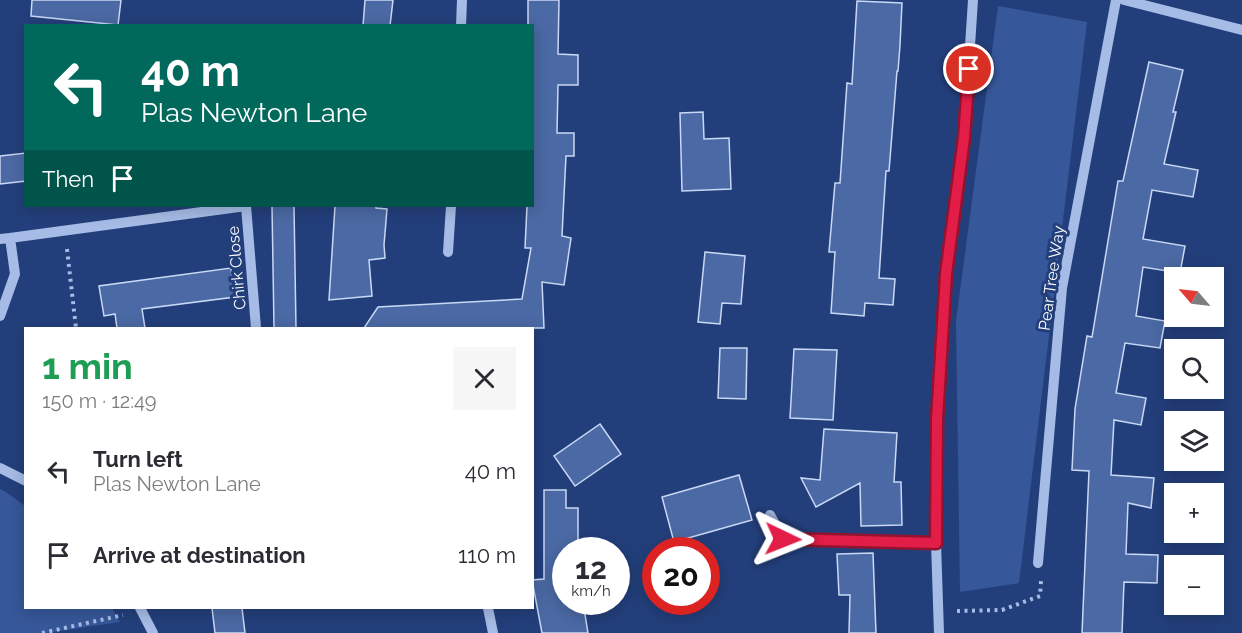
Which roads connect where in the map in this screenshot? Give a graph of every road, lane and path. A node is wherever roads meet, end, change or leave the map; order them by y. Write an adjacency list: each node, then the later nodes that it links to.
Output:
1 (462, 0): 5 (street)
2 (973, 0): 19 (street)
3 (1116, 0): 20 (street, Pear Tree Way)
4 (1124, 0): 6 (street)
5 (461, 24)
6 (1242, 30)
7 (239, 207): 10 (street, Chirk Close)
8 (246, 207): 15 (street, Chirk Close)
9 (451, 207): 12 (street)
10 (65, 231): 11 (street, Chirk Close); 14 (path)
11 (5, 239): 13 (street, Chirk Close)
12 (448, 252)
13 (0, 316)
14 (76, 327)
15 (256, 327)
16 (0, 468): 17 (street)
17 (24, 480)
18 (770, 515): 19 (street)
19 (936, 543): 23 (street)
20 (1038, 563): 23 (path)
21 (141, 609): 24 (path); 25 (street)
22 (488, 609): 26 (street)
23 (938, 611): 27 (street)
24 (42, 633)
25 (153, 633)
26 (492, 633)
27 (939, 633)

